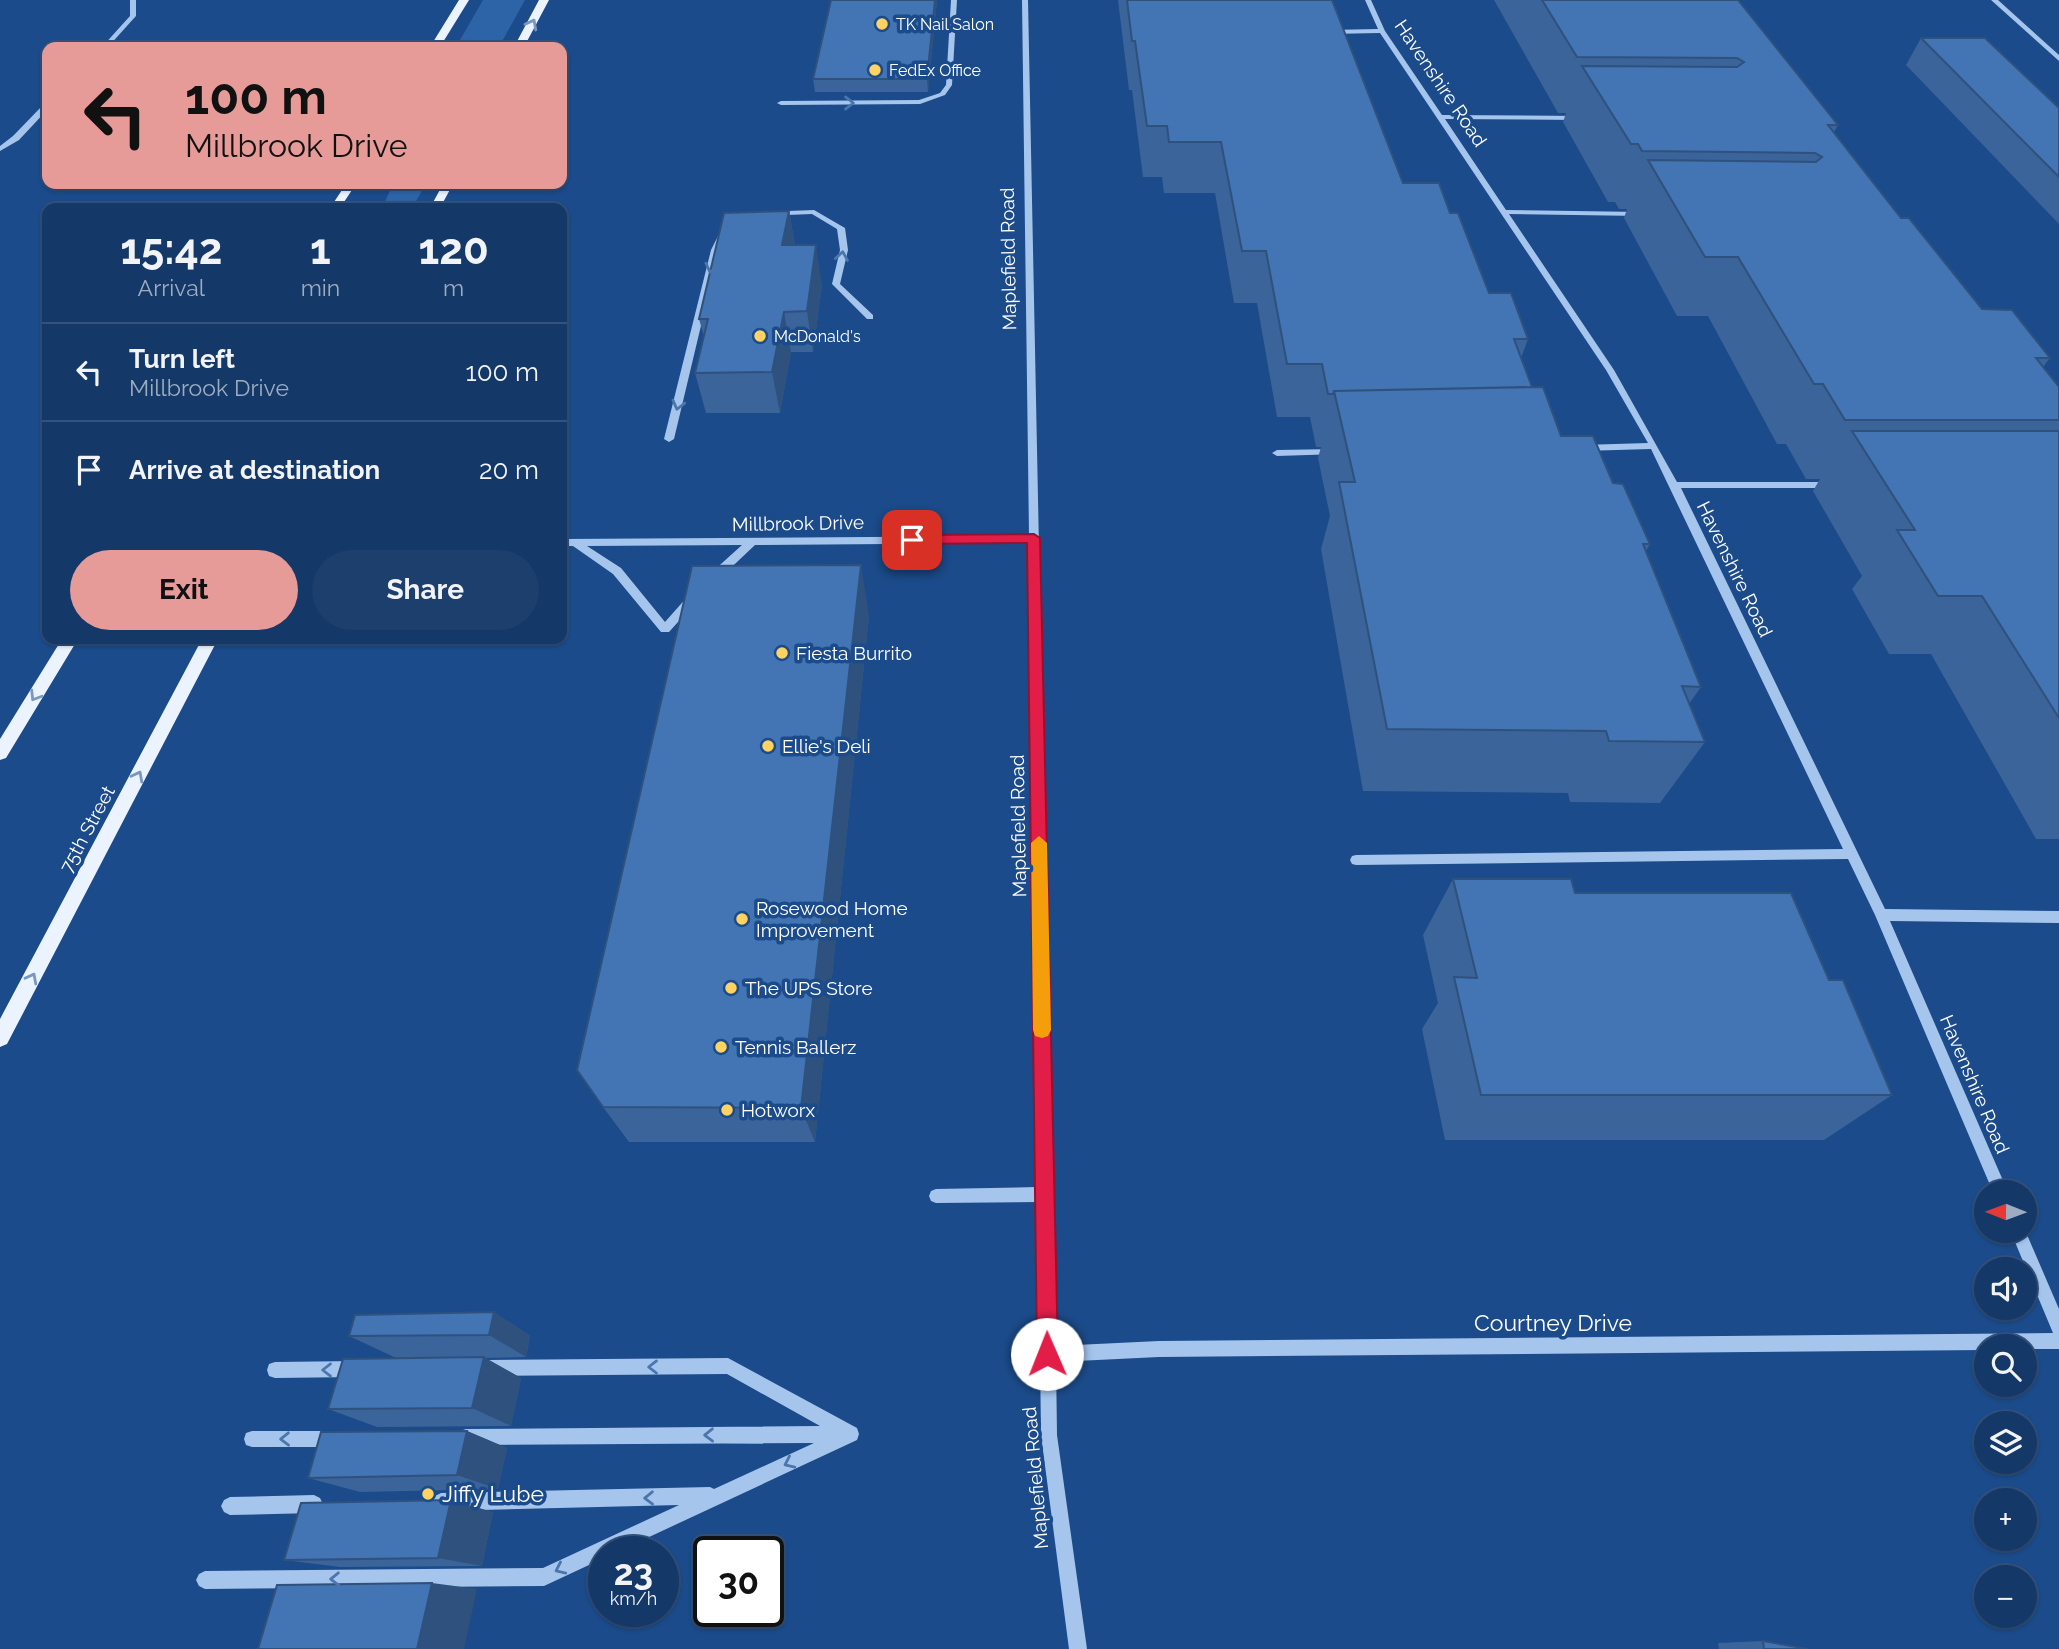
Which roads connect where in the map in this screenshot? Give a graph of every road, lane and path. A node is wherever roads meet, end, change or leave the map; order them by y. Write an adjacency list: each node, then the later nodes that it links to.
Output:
1 (133, 0): 10 (street)
2 (464, 0): 11 (main road)
3 (544, 0): 12 (main road, one-way to 3)
4 (954, 0): 14 (street, one-way to 4)
5 (1025, 0): 31 (street, Maplefield Road)
6 (1368, 0): 9 (street, Havenshire Road)
7 (1994, 0): 13 (street)
8 (1324, 32): 9 (street)
9 (1382, 32): 16 (street, Havenshire Road)
10 (109, 42)
11 (438, 42)
12 (523, 42)
13 (2059, 59)
14 (781, 103)
15 (42, 111): 18 (street)
16 (1441, 117): 17 (street); 19 (street, Havenshire Road)
17 (1592, 118)
18 (0, 149)
19 (1504, 212): 20 (street); 25 (street, Havenshire Road)
20 (1649, 214)
21 (747, 217): 23 (street, one-way to 21)
22 (733, 224): 24 (street, one-way to 24)
23 (870, 317)
24 (669, 439)
25 (1654, 446): 26 (street); 29 (street, Havenshire Road)
26 (1573, 448)
27 (1344, 452): 28 (street)
28 (1277, 453)
29 (1674, 485): 30 (street); 38 (street, Havenshire Road)
30 (1846, 485)
31 (1034, 538): 32 (street, Millbrook Drive); 44 (street, Maplefield Road)
32 (753, 541): 34 (street, Millbrook Drive); 34 (street)
33 (567, 543): 34 (street, Millbrook Drive)
34 (575, 543)
35 (67, 644): 37 (main road, one-way to 37)
36 (207, 644): 42 (main road, 75th Street, one-way to 36)
37 (0, 753)
38 (1851, 854): 39 (street); 40 (street, Havenshire Road)
39 (1356, 860)
40 (1881, 915): 41 (street); 43 (street, Havenshire Road)
41 (2059, 917)
42 (0, 1038)
43 (1996, 1180)
44 (1044, 1194): 45 (street); 49 (street, Maplefield Road)
45 (936, 1196)
46 (2023, 1243): 47 (street)
47 (2059, 1328)
48 (2059, 1341): 49 (street, Courtney Drive)
49 (1047, 1354): 62 (street, Maplefield Road)
50 (467, 1368): 53 (street, one-way to 50)
51 (371, 1369): 52 (street, one-way to 52)
52 (275, 1370)
53 (851, 1434): 55 (street, one-way to 55); 57 (street, one-way to 57)
54 (349, 1438): 56 (street, one-way to 56)
55 (447, 1438)
56 (252, 1439)
57 (717, 1496): 58 (street, one-way to 58); 61 (street, one-way to 61)
58 (425, 1502)
59 (327, 1504): 60 (street)
60 (230, 1506)
61 (205, 1580)
62 (1078, 1649)

